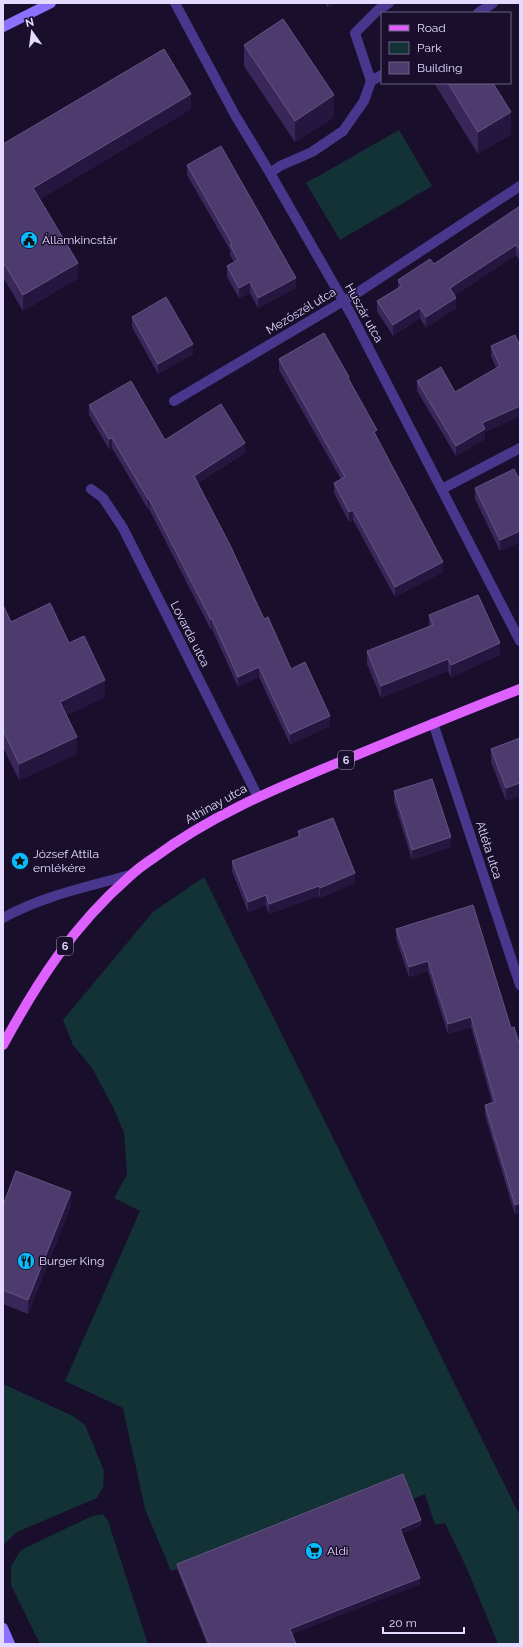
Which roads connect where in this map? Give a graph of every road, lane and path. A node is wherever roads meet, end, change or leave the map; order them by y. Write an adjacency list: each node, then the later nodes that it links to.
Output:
1 (50, 3): 6 (street)
2 (175, 3): 9 (street, Huszár utca)
3 (389, 3): 8 (street)
4 (494, 3): 5 (street)
5 (480, 12)
6 (3, 27)
7 (381, 75): 8 (street)
8 (371, 81): 9 (street)
9 (270, 173): 11 (street, Huszár utca)
10 (520, 186): 11 (street, Mezőszél utca)
11 (342, 301): 12 (street, Mezőszél utca); 15 (street, Huszár utca)
12 (174, 401)
13 (520, 448): 15 (street)
14 (91, 489): 19 (street, Lovarda utca)
15 (442, 489): 16 (street, Huszár utca)
16 (520, 641)
17 (520, 689): 18 (main road, Athinay utca / 6)
18 (434, 723): 19 (main road, Athinay utca / 6); 22 (street, Atléta utca)
19 (258, 796): 20 (main road, Athinay utca / 6)
20 (130, 876): 21 (street); 23 (main road, Athinay utca / 6)
21 (3, 918)
22 (520, 985)
23 (3, 1045)
24 (3, 1628): 25 (street)
25 (10, 1644)

